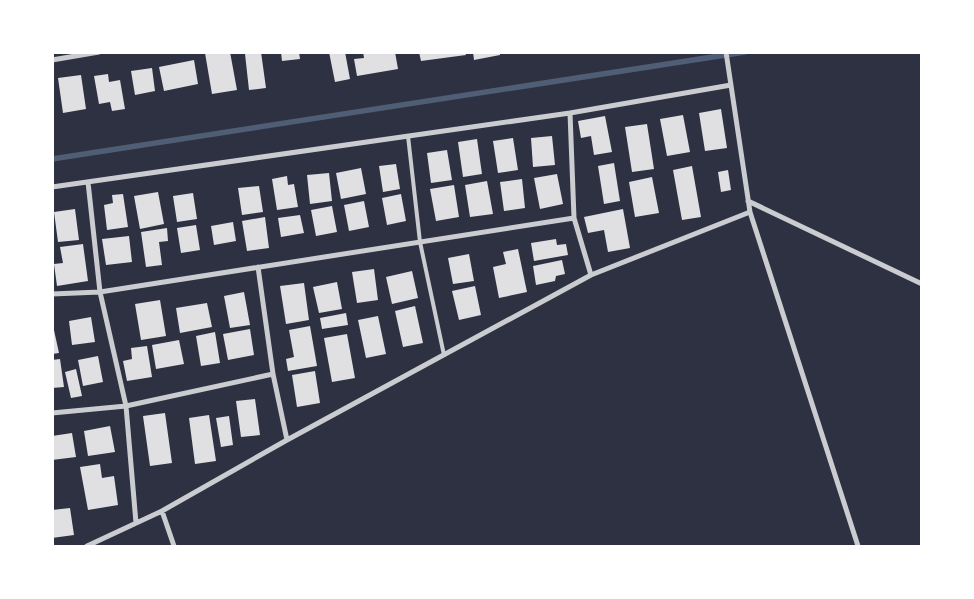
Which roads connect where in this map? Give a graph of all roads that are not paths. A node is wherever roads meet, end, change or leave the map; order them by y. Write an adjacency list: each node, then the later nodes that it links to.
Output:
1 (98, 52): 3 (street)
2 (726, 52): 4 (street)
3 (52, 60)
4 (731, 85): 5 (street); 9 (street)
5 (570, 113): 6 (street); 11 (street)
6 (408, 136): 7 (street); 12 (lane)
7 (88, 182): 8 (street); 16 (street)
8 (52, 187)
9 (748, 202): 10 (street); 15 (street)
10 (750, 212): 14 (street); 27 (street)
11 (574, 218): 12 (street); 14 (street)
12 (420, 242): 13 (street); 18 (lane)
13 (258, 267): 16 (street); 19 (street)
14 (591, 275): 18 (street)
15 (922, 284)
16 (100, 292): 17 (street); 20 (street)
17 (52, 294)
18 (444, 355): 22 (street)
19 (272, 374): 20 (street); 22 (street)
20 (126, 406): 21 (street); 24 (street)
21 (52, 413)
22 (287, 440): 23 (street)
23 (162, 511): 24 (street); 26 (street)
24 (136, 523): 25 (street)
25 (87, 546)
26 (174, 546)
27 (858, 546)

